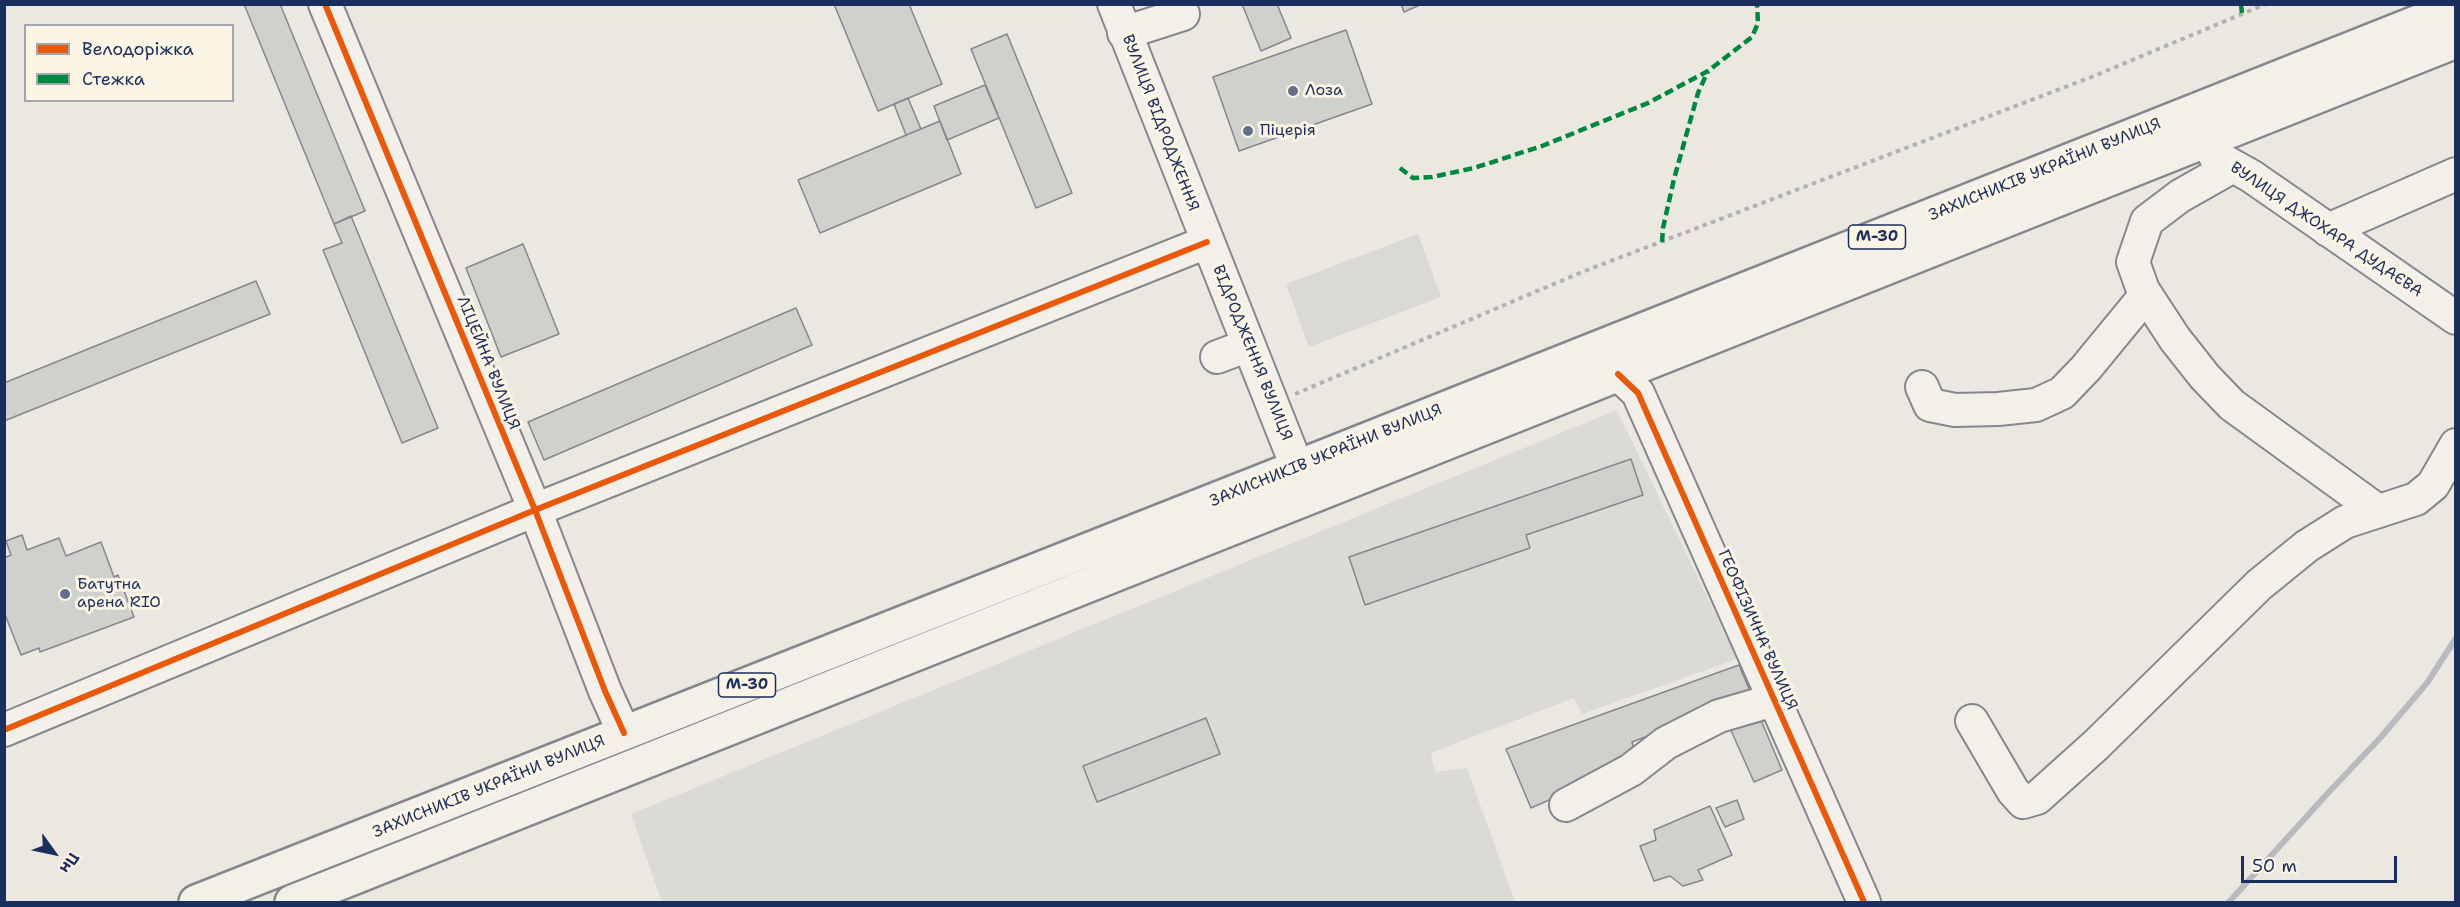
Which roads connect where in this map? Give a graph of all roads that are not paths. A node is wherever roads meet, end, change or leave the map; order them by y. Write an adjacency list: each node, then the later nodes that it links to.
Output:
1 (325, 4): 20 (street, ЛІЦЕЙНА ВУЛИЦЯ)
2 (2456, 7): 18 (highway, ЗАХИСНИКІВ УКРАЇНИ ВУЛИЦЯ / М-30)
3 (1184, 14): 4 (street)
4 (1119, 19): 10 (street, ВУЛИЦЯ ВІДРОДЖЕННЯ)
5 (2456, 41): 6 (highway, ЗАХИСНИКІВ УКРАЇНИ ВУЛИЦЯ / М-30)
6 (2196, 145): 7 (street, ВУЛИЦЯ ДЖОХАРА ДУДАЄВА); 15 (highway, ЗАХИСНИКІВ УКРАЇНИ ВУЛИЦЯ / М-30)
7 (2233, 166): 9 (street, ВУЛИЦЯ ДЖОХАРА ДУДАЄВА); 11 (street)
8 (2456, 174): 9 (street)
9 (2328, 230): 12 (street, ВУЛИЦЯ ДЖОХАРА ДУДАЄВА)
10 (1207, 242): 13 (street, ВІДРОДЖЕННЯ ВУЛИЦЯ); 20 (street)
11 (2146, 295): 16 (street); 21 (street)
12 (2456, 318)
13 (1249, 345): 14 (street); 18 (street, ВІДРОДЖЕННЯ ВУЛИЦЯ)
14 (1217, 357)
15 (1618, 374): 19 (highway, ЗАХИСНИКІВ УКРАЇНИ ВУЛИЦЯ / М-30); 22 (street, ГЕОФІЗИЧНА ВУЛИЦЯ)
16 (1922, 387)
17 (2456, 445): 21 (street)
18 (1298, 467): 19 (street, ВІДРОДЖЕННЯ ВУЛИЦЯ); 25 (highway, ЗАХИСНИКІВ УКРАЇНИ ВУЛИЦЯ / М-30)
19 (1310, 497): 28 (highway, ЗАХИСНИКІВ УКРАЇНИ ВУЛИЦЯ / М-30)
20 (535, 510): 24 (street); 25 (street, ЛІЦЕЙНА ВУЛИЦЯ)
21 (2378, 511): 23 (street)
22 (1774, 700): 26 (street); 29 (street, ГЕОФІЗИЧНА ВУЛИЦЯ)
23 (1972, 721)
24 (4, 730)
25 (624, 733): 27 (highway, ЗАХИСНИКІВ УКРАЇНИ ВУЛИЦЯ / М-30)
26 (1566, 805)
27 (196, 903)
28 (292, 903)
29 (1864, 903)

